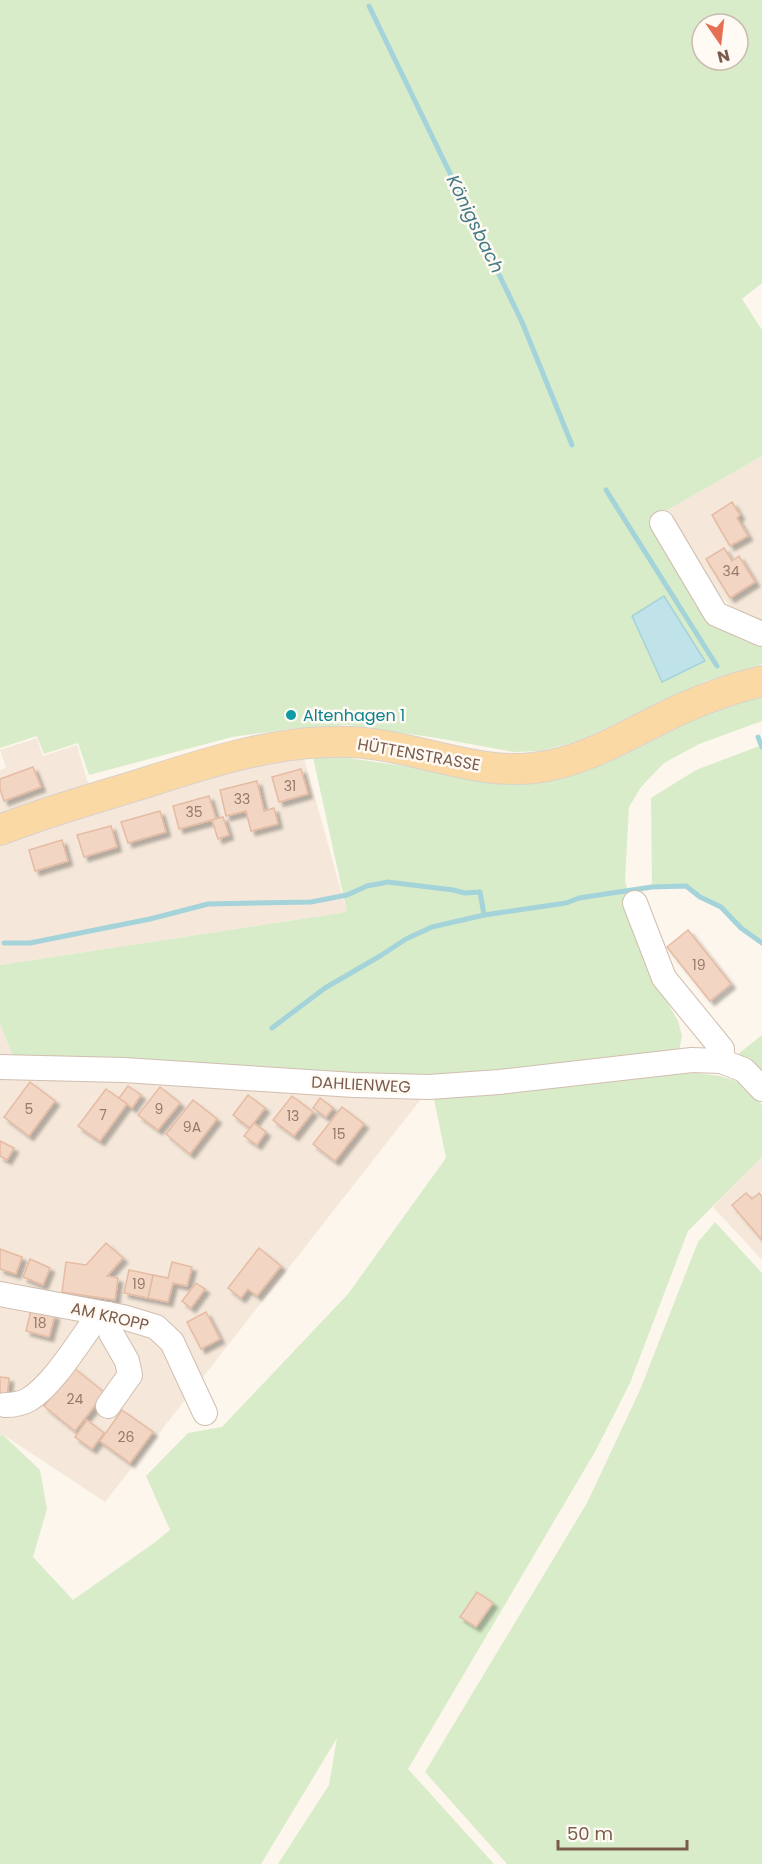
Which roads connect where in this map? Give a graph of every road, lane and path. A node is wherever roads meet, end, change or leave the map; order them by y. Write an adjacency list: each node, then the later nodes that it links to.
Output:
1 (662, 523): 2 (street)
2 (762, 634)
3 (762, 681): 4 (main road, HÜTTENSTRASSE)
4 (0, 830)
5 (635, 903): 6 (street)
6 (721, 1061): 7 (street, DAHLIENWEG); 8 (street)
7 (0, 1067)
8 (762, 1089)
9 (0, 1294): 10 (street, AM KROPP)
10 (104, 1313): 11 (street); 12 (street); 13 (street, AM KROPP)
11 (5, 1405)
12 (108, 1406)
13 (205, 1413)

